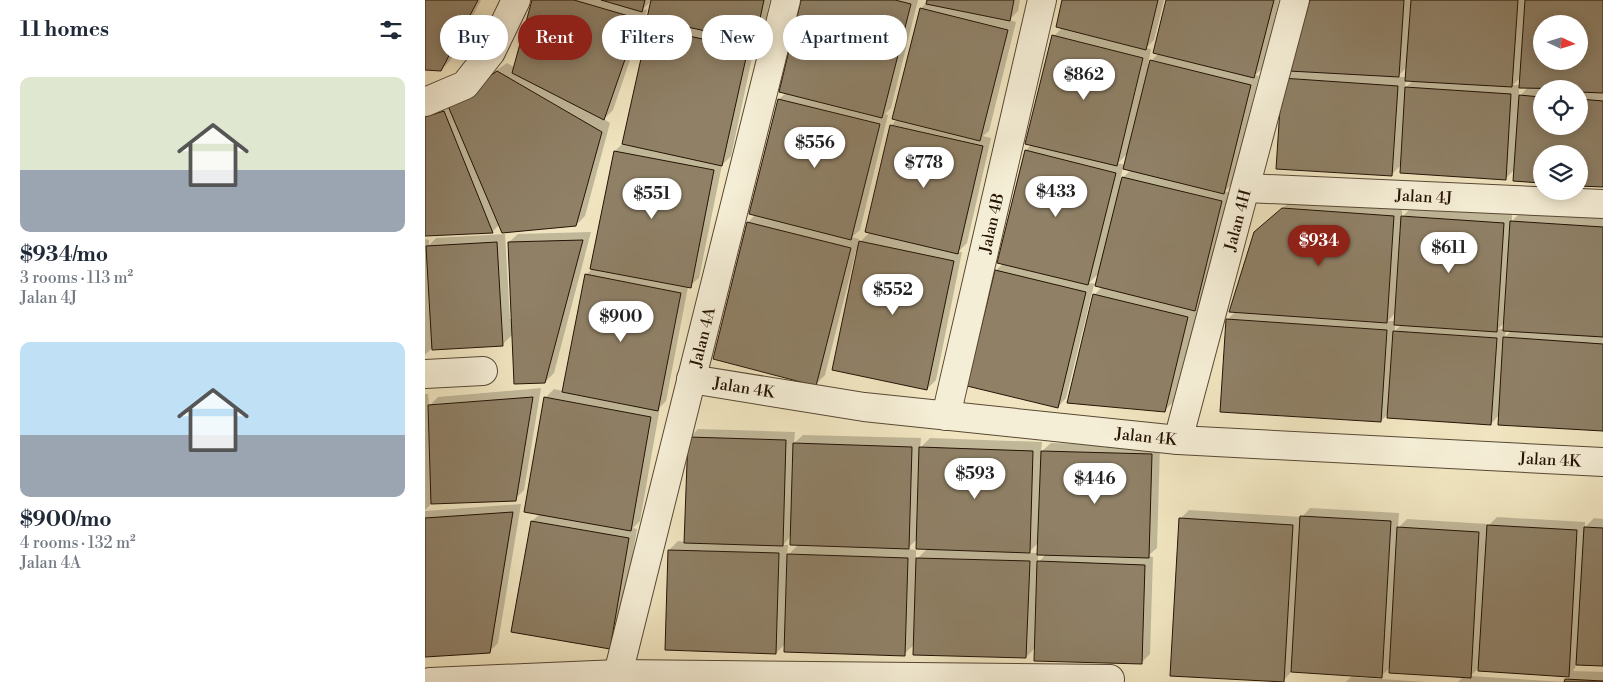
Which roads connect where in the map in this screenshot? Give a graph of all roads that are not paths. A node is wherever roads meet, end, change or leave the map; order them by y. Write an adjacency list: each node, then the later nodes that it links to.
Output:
1 (515, 0): 5 (street)
2 (787, 0): 10 (street, Jalan 4A)
3 (1042, 0): 11 (street, Jalan 4B)
4 (1295, 0): 6 (street, Jalan 4H)
5 (425, 102)
6 (1246, 188): 7 (street, Jalan 4J); 12 (street, Jalan 4H)
7 (1603, 204)
8 (483, 371): 9 (street)
9 (425, 374)
10 (691, 379): 11 (street, Jalan 4K); 14 (street, Jalan 4A)
11 (945, 416): 12 (street, Jalan 4K)
12 (1177, 440): 13 (street, Jalan 4K)
13 (1603, 462)
14 (618, 674): 15 (street); 16 (street)
15 (1110, 679)
16 (430, 682)

